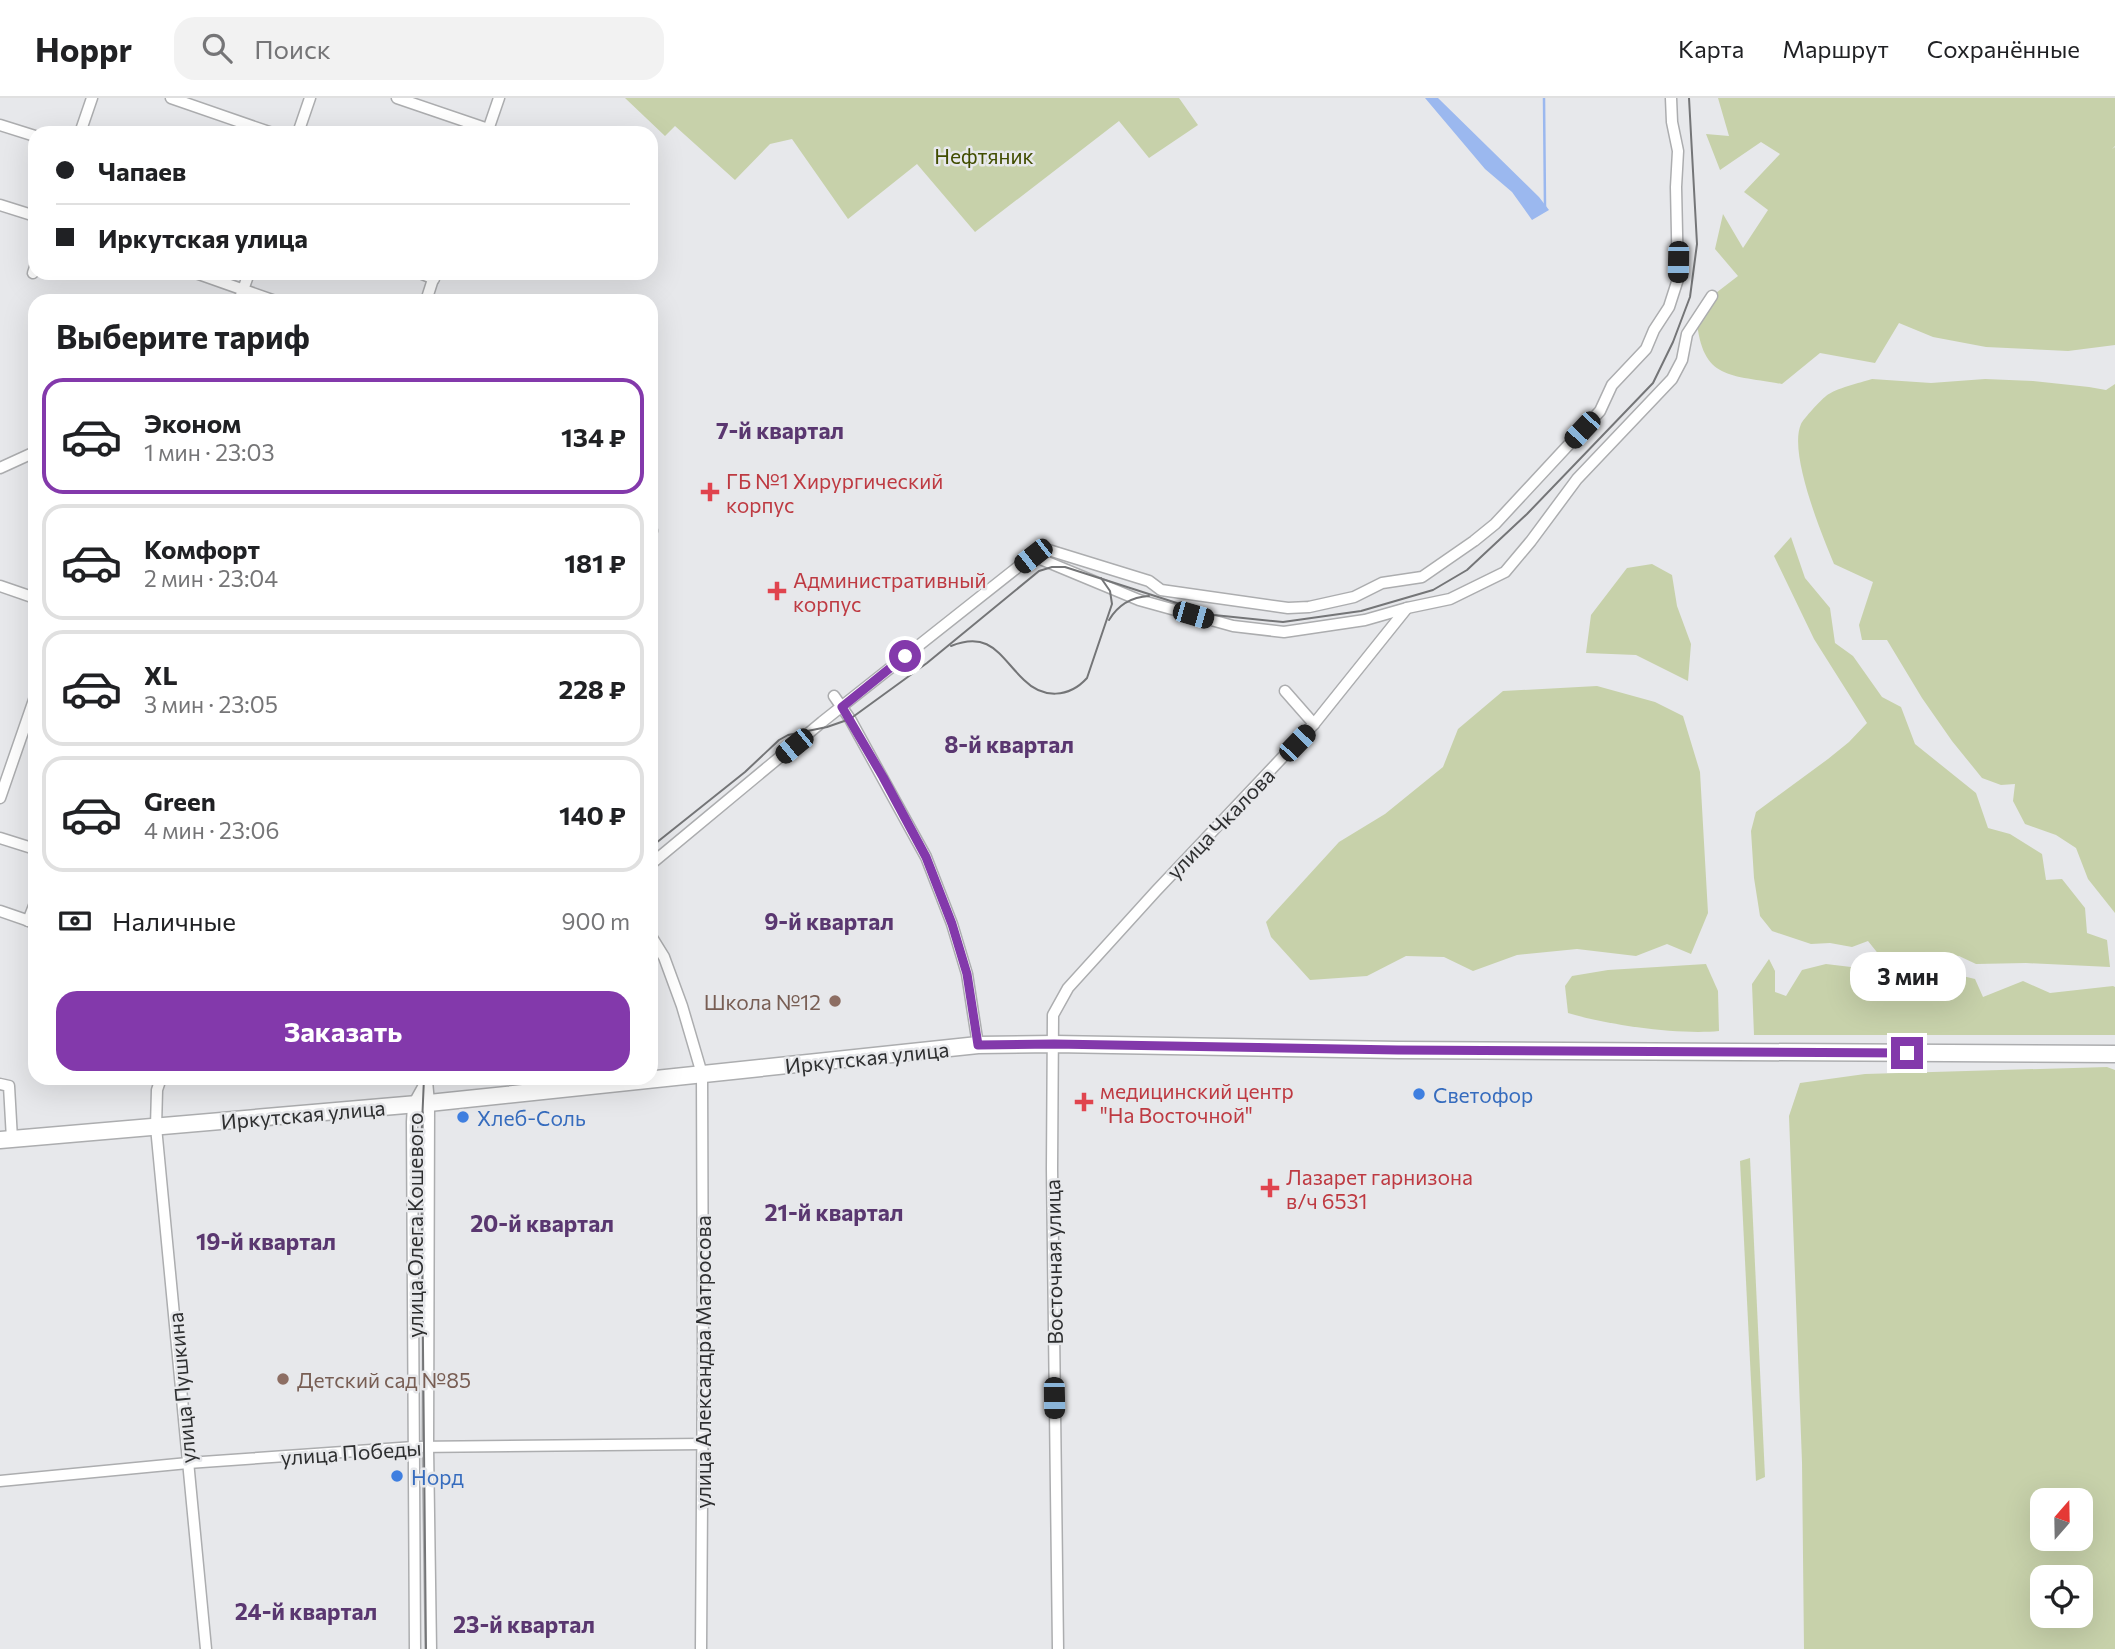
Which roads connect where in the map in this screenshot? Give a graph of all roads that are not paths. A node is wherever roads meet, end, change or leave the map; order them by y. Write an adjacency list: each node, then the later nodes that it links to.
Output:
1 (92, 98): 8 (street)
2 (171, 98): 9 (street)
3 (310, 98): 10 (street)
4 (397, 98): 11 (street)
5 (499, 98): 12 (street)
6 (1671, 98): 24 (street)
7 (0, 125): 13 (street)
8 (82, 126)
9 (252, 126)
10 (300, 126)
11 (473, 126)
12 (489, 126)
13 (28, 134)
14 (0, 205): 15 (street)
15 (28, 214)
16 (215, 280): 18 (street)
17 (247, 280): 18 (street)
18 (243, 290): 19 (street); 20 (street)
19 (242, 294)
20 (255, 294)
21 (1712, 296): 27 (street)
22 (28, 455): 23 (street)
23 (0, 468)
24 (1033, 556): 27 (street); 30 (street)
25 (0, 586): 26 (street)
26 (28, 596)
27 (1407, 608): 32 (street, улица Чкалова)
28 (1285, 691): 32 (street)
29 (834, 696): 30 (street)
30 (842, 707): 36 (street); 41 (street)
31 (28, 717): 33 (street)
32 (1314, 724): 40 (street, улица Чкалова)
33 (0, 798)
34 (0, 838): 35 (street)
35 (28, 847)
36 (658, 858)
37 (0, 911): 38 (street)
38 (28, 921)
39 (658, 947): 43 (street, улица Александра Матросова)
40 (1054, 1044): 41 (main road, Иркутская улица); 42 (main road, Иркутская улица); 62 (street, Восточная улица)
41 (978, 1045): 43 (main road, Иркутская улица)
42 (2115, 1055)
43 (702, 1074): 44 (main road, Иркутская улица); 53 (street, улица Александра Матросова)
44 (658, 1079)
45 (0, 1084): 52 (street)
46 (158, 1085): 51 (street, улица Пушкина)
47 (426, 1085): 50 (street, улица Олега Кошевого)
48 (426, 1085): 50 (street, улица Олега Кошевого)
49 (599, 1085): 50 (main road, Иркутская улица)
50 (421, 1104): 51 (main road, Иркутская улица); 54 (street, улица Олега Кошевого); 55 (street, улица Олега Кошевого)
51 (156, 1127): 52 (main road, Иркутская улица); 56 (street, улица Пушкина)
52 (6, 1140)
53 (703, 1444): 55 (street, улица Победы); 61 (street, улица Александра Матросова)
54 (414, 1447): 55 (street, улица Победы); 56 (street, улица Победы); 59 (street, улица Олега Кошевого)
55 (429, 1447): 60 (street, улица Олега Кошевого)
56 (188, 1463): 57 (street, улица Победы); 58 (street, улица Пушкина)
57 (0, 1481)
58 (206, 1649)
59 (415, 1649)
60 (431, 1649)
61 (701, 1649)
62 (1058, 1649)

